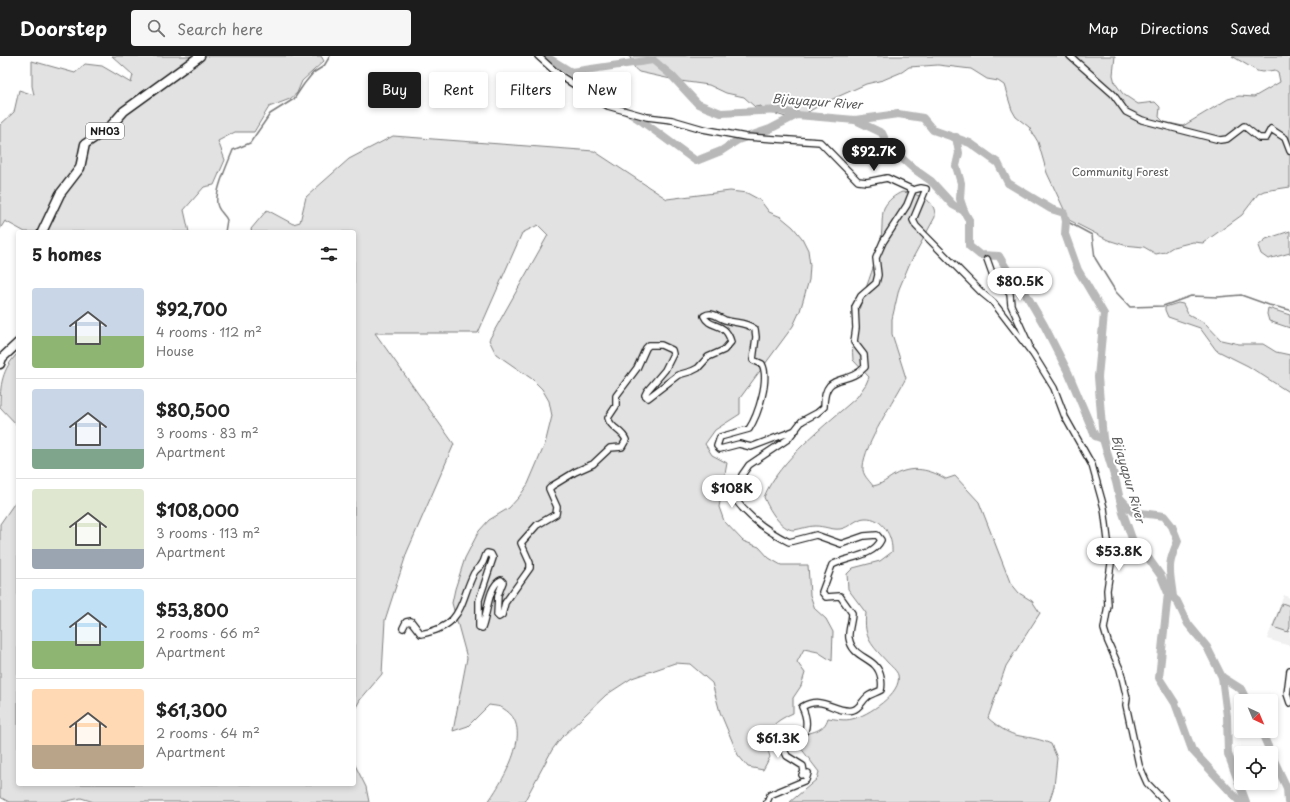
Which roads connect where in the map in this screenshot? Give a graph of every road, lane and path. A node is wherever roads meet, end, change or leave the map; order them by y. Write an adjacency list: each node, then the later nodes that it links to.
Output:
1 (200, 56): 6 (main road, NH03)
2 (538, 56): 5 (street)
3 (1070, 56): 4 (street)
4 (1290, 150)
5 (913, 190): 9 (street); 11 (street)
6 (43, 230)
7 (987, 259): 9 (street)
8 (16, 345): 10 (main road)
9 (1033, 354): 16 (street)
10 (0, 364)
11 (796, 430): 12 (street); 15 (street)
12 (403, 628)
13 (1290, 670): 14 (street)
14 (1290, 703)
15 (767, 802)
16 (1166, 802)

